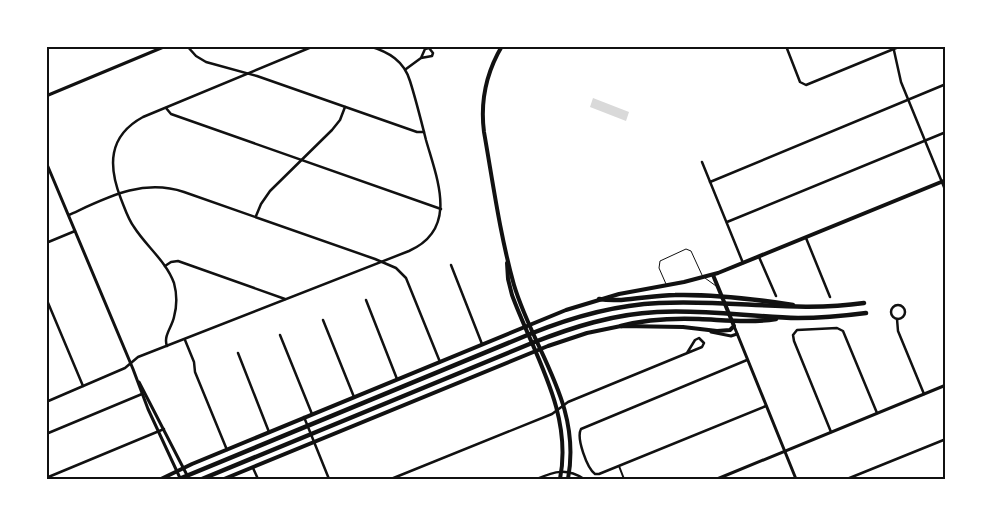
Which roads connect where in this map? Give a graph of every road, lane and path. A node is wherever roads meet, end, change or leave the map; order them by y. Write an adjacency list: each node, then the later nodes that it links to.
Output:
1 (166, 46): 13 (street)
2 (187, 46): 11 (street)
3 (314, 46): 11 (street)
4 (369, 46): 10 (street)
5 (502, 46): 34 (main road)
6 (786, 46): 8 (street)
7 (901, 46): 8 (street)
8 (893, 48): 14 (street)
9 (421, 58): 9 (street); 10 (street)
10 (406, 69): 17 (street)
11 (248, 73): 15 (street); 16 (street)
12 (946, 84): 14 (street)
13 (46, 96)
14 (908, 100): 19 (street); 24 (street)
15 (345, 107): 17 (street); 20 (street)
16 (166, 108): 20 (street); 26 (street)
17 (424, 132): 27 (street)
18 (946, 132): 19 (street)
19 (925, 141): 23 (street); 30 (street)
20 (301, 160): 27 (street); 29 (street)
21 (46, 162): 28 (street)
22 (702, 162): 24 (street)
23 (944, 181): 25 (street); 32 (main road)
24 (710, 182): 30 (street)
25 (946, 192)
26 (119, 194): 28 (street); 29 (street); 39 (street)
27 (441, 209): 36 (street)
28 (69, 215): 31 (street)
29 (256, 216): 36 (street)
30 (727, 222): 37 (street)
31 (75, 231): 33 (street); 72 (street)
32 (806, 238): 35 (main road); 45 (street)
33 (46, 243)
34 (506, 253): 56 (main road); 59 (main road)
35 (759, 257): 37 (main road); 44 (street)
36 (382, 262): 47 (street); 71 (street)
37 (744, 263): 40 (main road)
38 (451, 265): 64 (street)
39 (165, 266): 47 (street); 65 (street)
40 (712, 275): 41 (main road); 43 (main road)
41 (704, 277): 42 (main road); 42 (lane); 43 (lane)
42 (666, 285): 48 (main road)
43 (719, 290): 58 (main road)
44 (776, 296)
45 (830, 297)
46 (46, 298): 75 (street)
47 (286, 299): 63 (street)
48 (599, 299): 51 (highway); 56 (main road)
49 (366, 300): 73 (street)
50 (864, 302): 51 (highway)
51 (814, 308): 100 (highway)
52 (866, 313): 53 (highway)
53 (787, 317): 57 (highway); 104 (highway)
54 (896, 319): 54 (street); 77 (street)
55 (323, 320): 78 (street)
56 (531, 326): 59 (main road); 66 (main road)
57 (621, 326): 60 (main road); 66 (main road)
58 (734, 326): 60 (main road); 61 (street)
59 (525, 328): 64 (main road); 67 (main road)
60 (701, 329): 61 (street)
61 (737, 334): 70 (street)
62 (280, 335): 84 (street)
63 (185, 340): 65 (street); 93 (street)
64 (482, 344): 71 (main road)
65 (167, 346): 72 (street)
66 (540, 347): 67 (main road); 80 (main road)
67 (534, 350): 82 (main road); 92 (main road)
68 (238, 353): 88 (street)
69 (688, 353): 69 (street); 80 (street)
70 (747, 360): 81 (street); 95 (street)
71 (440, 362): 73 (main road)
72 (131, 363): 75 (street); 76 (street)
73 (397, 379): 78 (main road)
74 (946, 385): 77 (street)
75 (83, 386): 79 (street)
76 (144, 393): 86 (street); 87 (street); 90 (street)
77 (924, 394): 83 (street)
78 (354, 397): 84 (main road)
79 (46, 402)
80 (564, 405): 82 (street); 99 (main road)
81 (766, 406): 94 (street); 95 (street)
82 (558, 411): 98 (main road); 108 (street)
83 (877, 413): 89 (street); 89 (street)
84 (312, 414): 85 (main road)
85 (304, 419): 88 (main road); 92 (street)
86 (164, 428): 87 (street); 97 (street)
87 (158, 431): 100 (street); 101 (street)
88 (269, 432): 93 (main road)
89 (831, 432): 94 (street)
90 (46, 434)
91 (946, 438): 116 (street)
92 (314, 441): 96 (main road); 107 (street)
93 (227, 450): 97 (main road)
94 (784, 451): 114 (street); 115 (street)
95 (619, 466): 113 (street)
96 (252, 467): 105 (main road); 106 (street)
97 (185, 469): 100 (main road); 103 (street)
98 (561, 471): 99 (street); 109 (street); 110 (main road)
99 (569, 472): 111 (main road); 112 (street)
100 (179, 476): 102 (main road)
101 (46, 478)
102 (161, 479)
103 (190, 479)
104 (202, 479)
105 (224, 479)
106 (258, 479)
107 (330, 479)
108 (391, 479)
109 (537, 479)
110 (560, 479)
111 (568, 479)
112 (584, 479)
113 (624, 479)
114 (717, 479)
115 (796, 479)
116 (847, 479)

